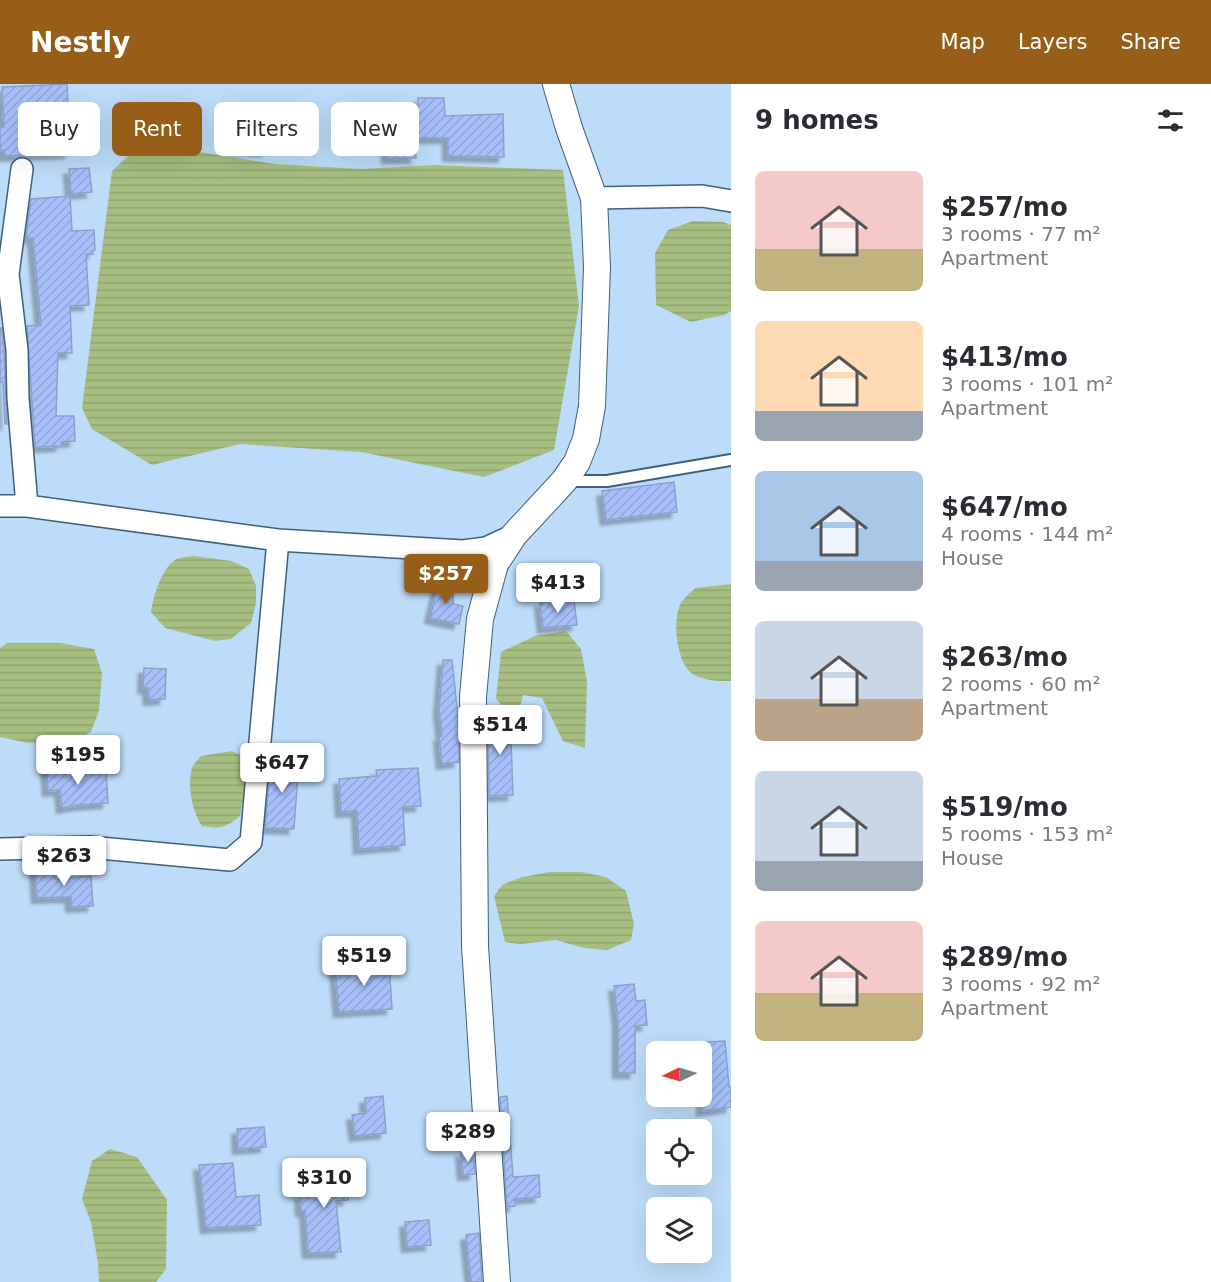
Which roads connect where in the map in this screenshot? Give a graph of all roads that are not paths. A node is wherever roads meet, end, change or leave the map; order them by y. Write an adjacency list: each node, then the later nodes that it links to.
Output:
1 (556, 84): 3 (street)
2 (22, 169): 8 (street)
3 (594, 198): 4 (street); 6 (street)
4 (731, 201)
5 (731, 460): 6 (lane)
6 (564, 481): 9 (street)
7 (0, 506): 8 (street)
8 (27, 506): 10 (street)
9 (514, 536): 10 (street); 12 (street)
10 (278, 540): 11 (street)
11 (0, 849)
12 (497, 1282)

